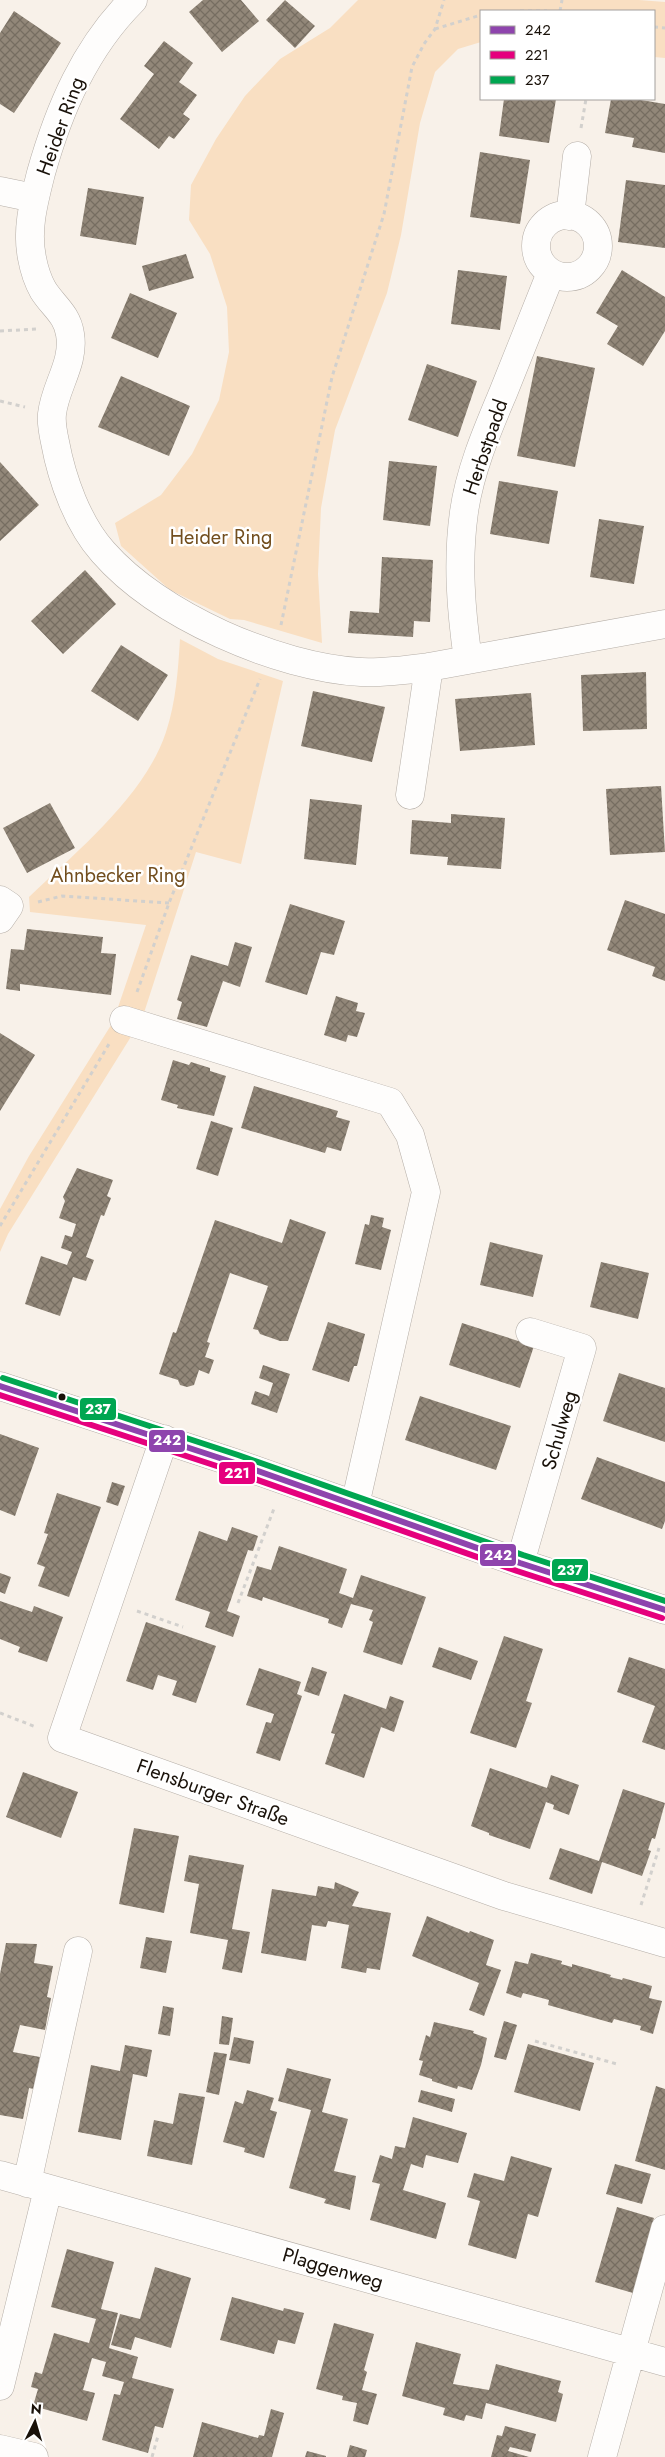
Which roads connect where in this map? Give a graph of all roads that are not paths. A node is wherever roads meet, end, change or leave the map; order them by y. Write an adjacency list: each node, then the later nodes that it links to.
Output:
1 (125, 3): 4 (street, Heider Ring)
2 (577, 156): 5 (street)
3 (0, 191): 4 (street, Heider Ring)
4 (34, 198): 9 (street, Heider Ring)
5 (570, 216): 6 (street); 6 (street)
6 (551, 273): 8 (street, Herbstpadd)
7 (665, 624): 8 (street, Heider Ring)
8 (468, 660): 9 (street, Heider Ring)
9 (429, 668): 10 (street)
10 (410, 795)
11 (124, 1020): 15 (street)
12 (530, 1332): 16 (street, Schulweg)
13 (0, 1386): 14 (street)
14 (164, 1439): 15 (street); 18 (street, Flensburger Straße)
15 (355, 1505): 16 (street)
16 (520, 1563): 17 (street)
17 (665, 1610)
18 (665, 1943)
19 (78, 1951): 21 (street)
20 (0, 2175): 21 (street, Plaggenweg)
21 (37, 2186): 23 (street, Plaggenweg); 25 (street)
22 (665, 2229): 23 (street)
23 (632, 2352): 24 (street, Plaggenweg); 28 (street)
24 (665, 2362)
25 (0, 2386)
26 (0, 2449): 27 (street)
27 (34, 2457)
28 (602, 2457)

